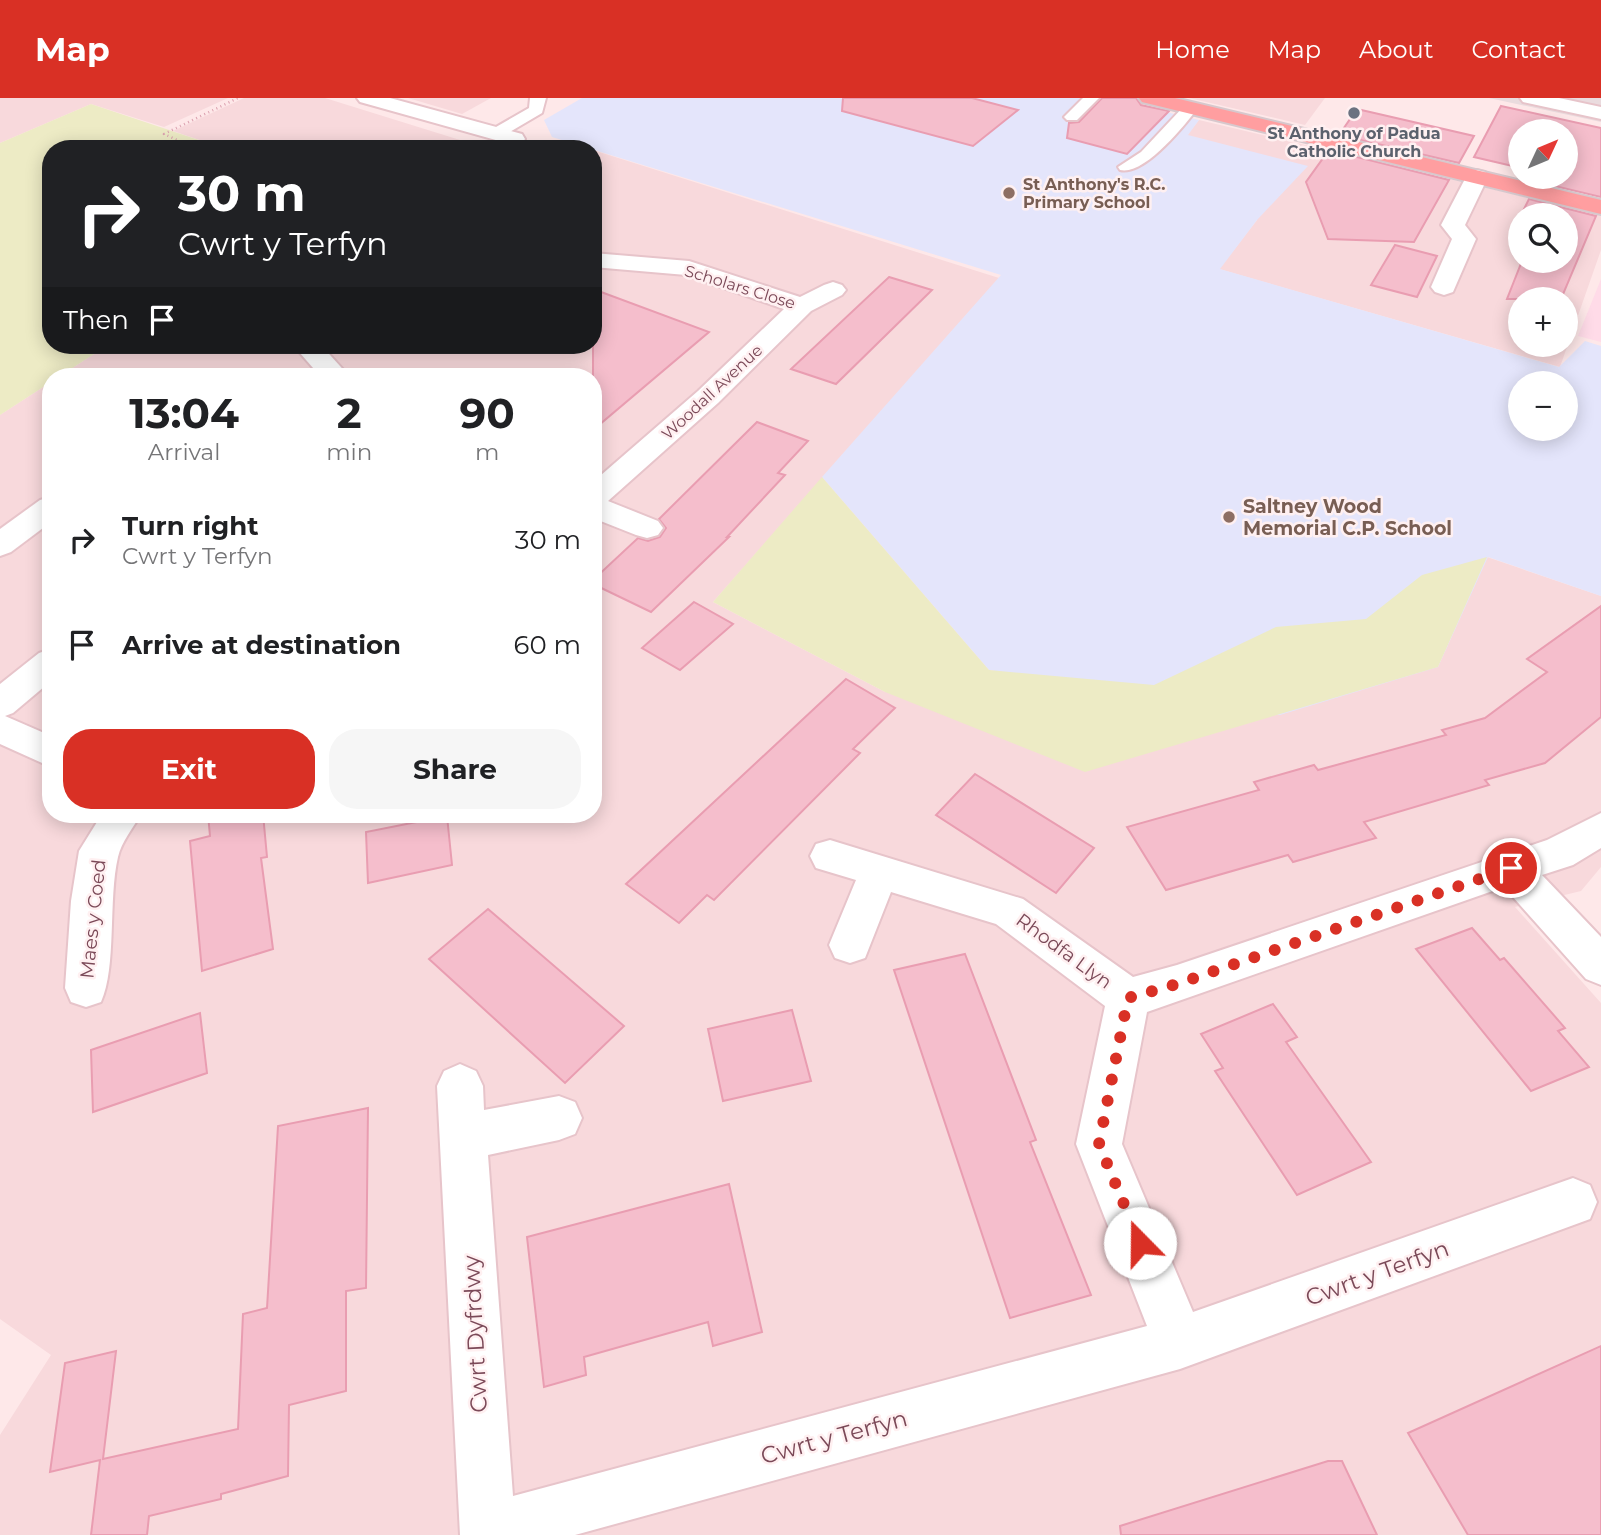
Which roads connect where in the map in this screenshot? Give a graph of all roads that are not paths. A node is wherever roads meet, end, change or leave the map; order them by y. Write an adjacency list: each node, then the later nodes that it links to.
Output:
1 (367, 98): 9 (street)
2 (539, 98): 9 (lane)
3 (1092, 98): 8 (lane)
4 (1149, 98): 6 (main road)
5 (1530, 98): 7 (street)
6 (1190, 108): 10 (lane); 11 (main road)
7 (1601, 113)
8 (1072, 117)
9 (504, 137)
10 (1126, 167)
11 (1477, 177): 12 (main road); 14 (street)
12 (1601, 207)
13 (602, 261): 16 (street, Scholars Close)
14 (1444, 287)
15 (832, 290): 16 (street, Woodall Avenue)
16 (803, 306): 19 (street, Woodall Avenue)
17 (314, 354): 18 (street)
18 (328, 368)
19 (602, 490)
20 (602, 510): 21 (street)
21 (647, 528)
22 (38, 531): 23 (street)
23 (0, 545)
24 (42, 669): 25 (street)
25 (0, 704)
26 (0, 728): 27 (street)
27 (42, 749)
28 (116, 823): 35 (street, Maes y Coed)
29 (1601, 829): 31 (street)
30 (830, 856): 32 (street, Rhodfa Llyn)
31 (1511, 868): 34 (street); 36 (street)
32 (879, 872): 33 (street); 36 (street, Rhodfa Llyn)
33 (850, 946)
34 (1601, 966)
35 (86, 988)
36 (1128, 998): 41 (street)
37 (460, 1086): 39 (street, Cwrt Dyfrdwy)
38 (559, 1118): 39 (street)
39 (463, 1137): 42 (street, Cwrt Dyfrdwy)
40 (1573, 1202): 41 (street, Cwrt y Terfyn)
41 (1180, 1343): 42 (street, Cwrt y Terfyn)
42 (487, 1531)

